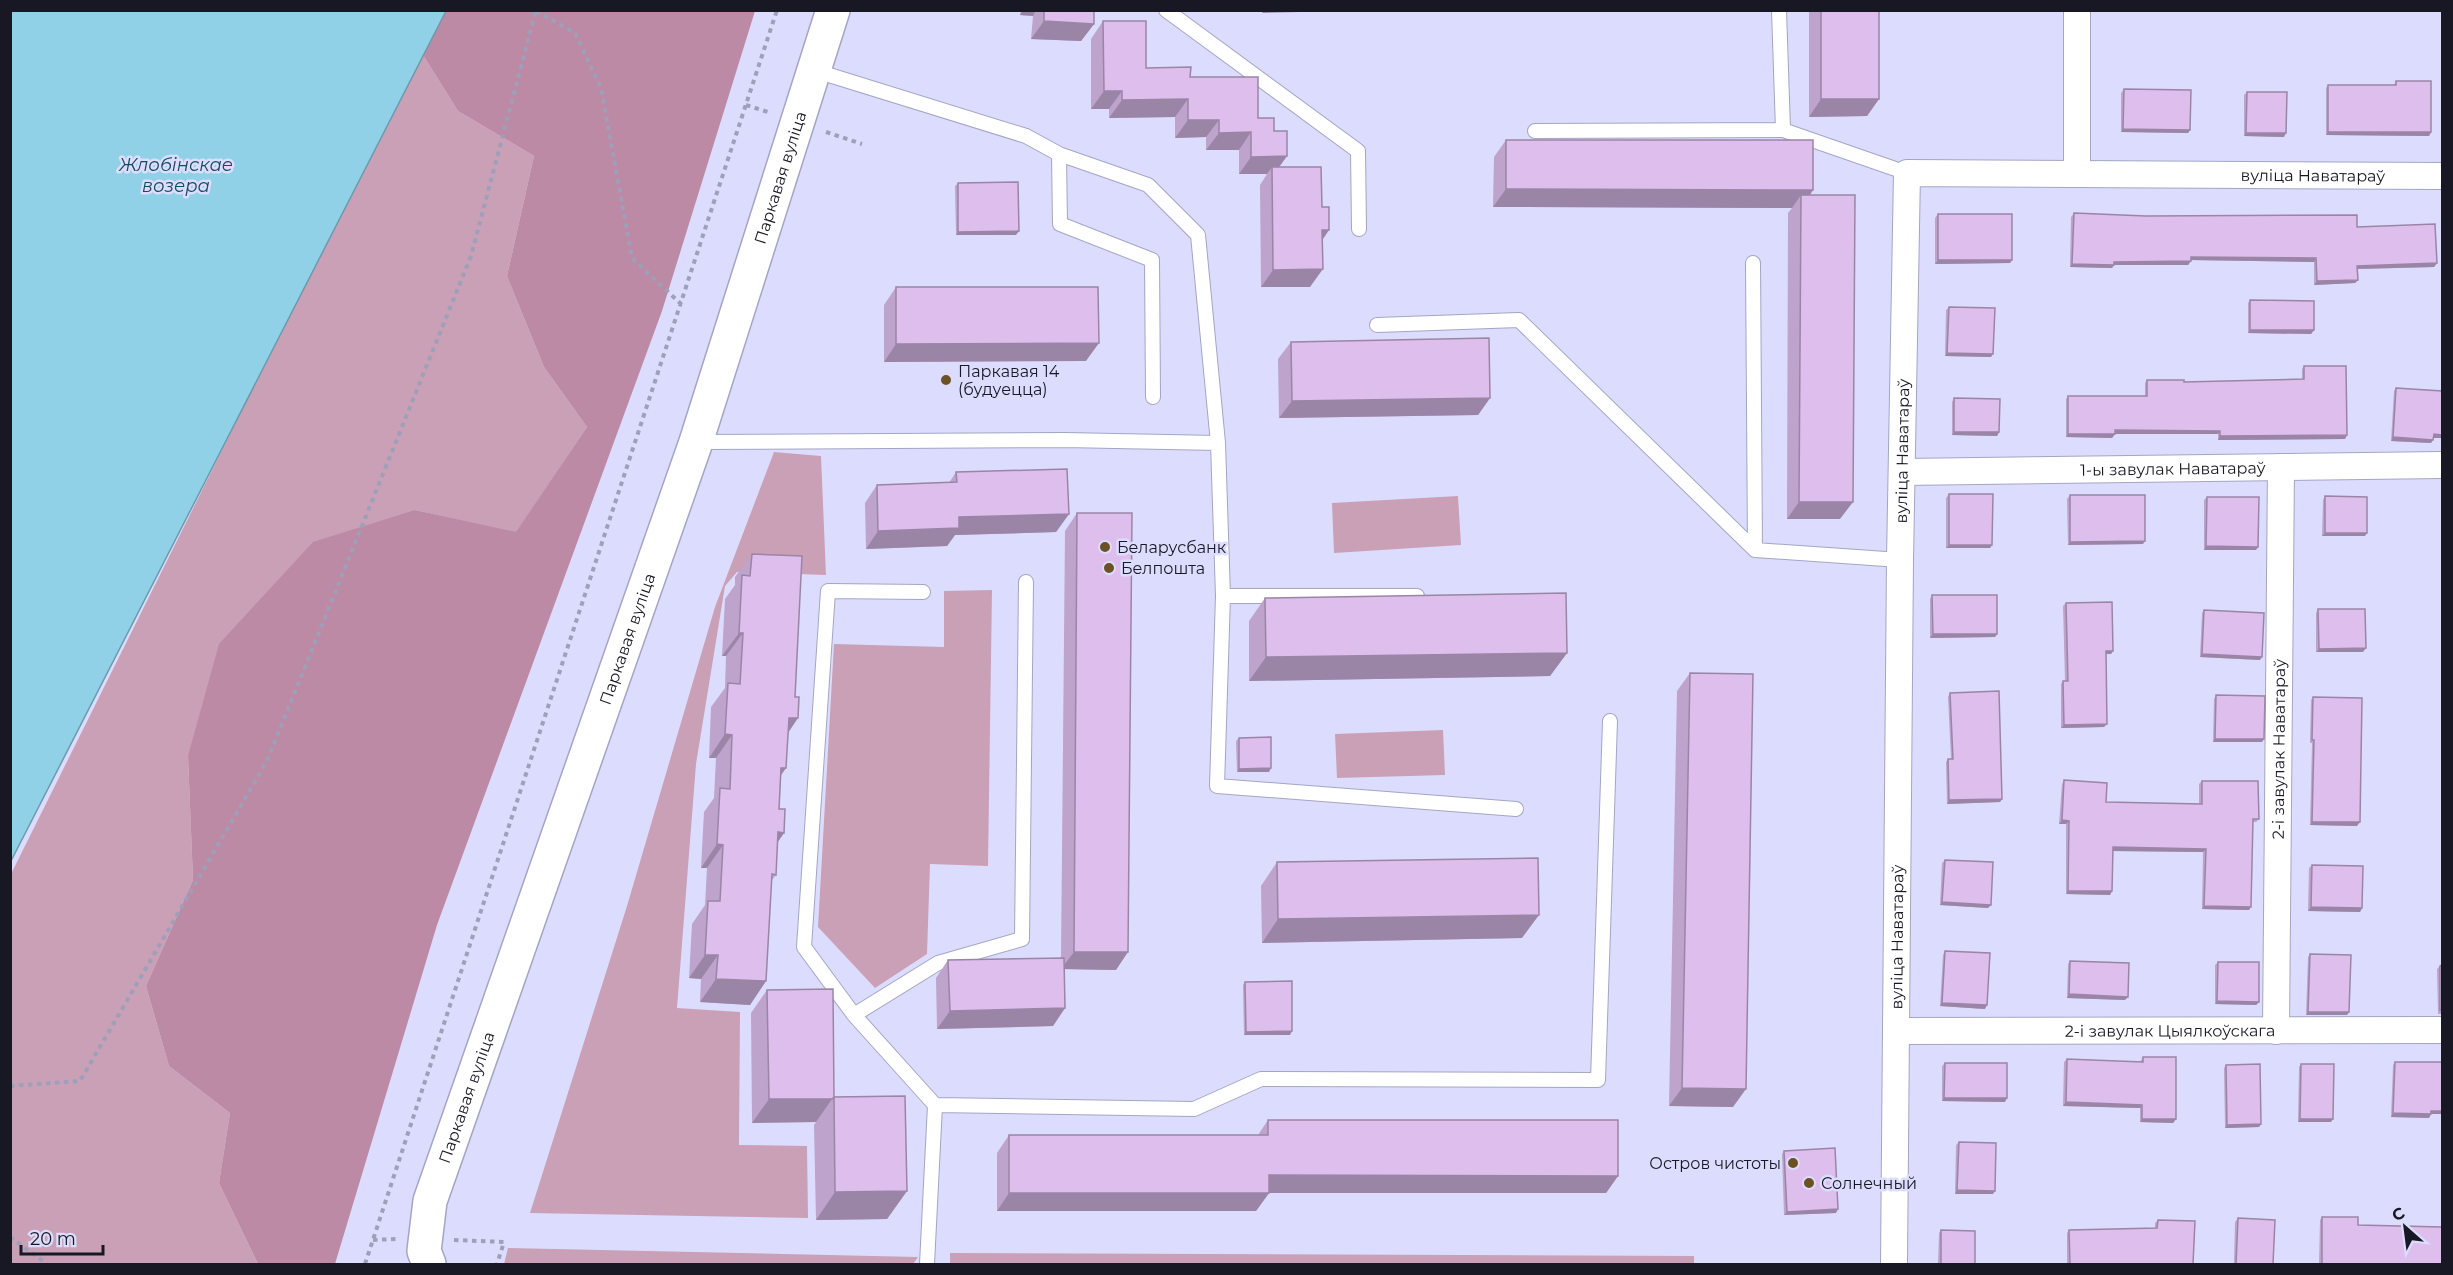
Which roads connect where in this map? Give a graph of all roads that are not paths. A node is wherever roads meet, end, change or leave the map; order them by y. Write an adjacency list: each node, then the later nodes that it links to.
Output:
1 (833, 10): 5 (main road, Паркавая вуліца)
2 (1166, 10): 12 (lane)
3 (1779, 10): 6 (lane)
4 (2077, 10): 10 (street)
5 (813, 70): 8 (lane); 16 (main road, Паркавая вуліца)
6 (1783, 130): 7 (lane); 9 (lane)
7 (1535, 131)
8 (1059, 154): 15 (lane); 17 (lane)
9 (1907, 173): 10 (street, вуліца Наватараў); 20 (street, вуліца Наватараў)
10 (2077, 174): 11 (street, вуліца Наватараў)
11 (2442, 176)
12 (1359, 229)
13 (1753, 263): 21 (lane)
14 (1377, 325): 21 (lane)
15 (1153, 397)
16 (696, 442): 17 (lane); 34 (main road, Паркавая вуліца)
17 (1218, 443): 25 (lane)
18 (2442, 465): 19 (street, 1-ы завулак Наватараў)
19 (2281, 467): 20 (street, 1-ы завулак Наватараў); 32 (street, 2-і завулак Наватараў)
20 (1903, 472): 22 (street, вуліца Наватараў)
21 (1755, 550): 22 (lane)
22 (1900, 560): 31 (street, вуліца Наватараў)
23 (1026, 582): 29 (lane)
24 (923, 592): 29 (lane)
25 (1223, 596): 26 (lane); 28 (lane)
26 (1430, 596)
27 (1610, 721): 33 (lane)
28 (1515, 809)
29 (854, 1016): 33 (lane)
30 (2442, 1030): 32 (street, 2-і завулак Цыялкоўскага)
31 (1897, 1031): 32 (street, 2-і завулак Цыялкоўскага); 36 (street, вуліца Наватараў)
32 (2276, 1031)
33 (935, 1105): 35 (lane)
34 (429, 1264)
35 (927, 1264)
36 (1894, 1264)

